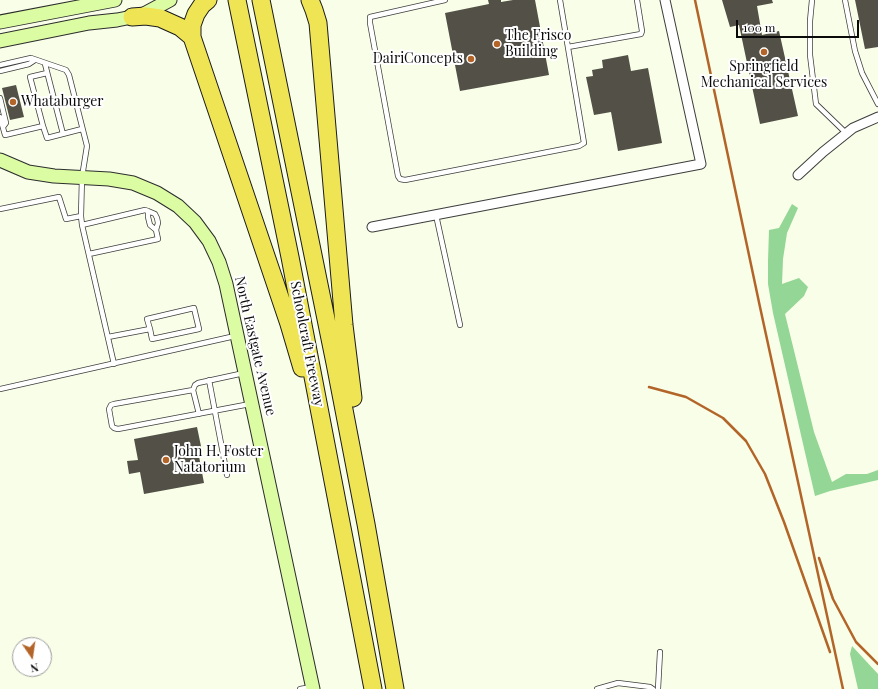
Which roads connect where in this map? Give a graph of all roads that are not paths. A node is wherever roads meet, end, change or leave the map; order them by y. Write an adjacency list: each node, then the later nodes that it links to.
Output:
1 (80, 0): 15 (street)
2 (115, 0): 17 (street)
3 (170, 0): 16 (street)
4 (208, 0): 19 (highway)
5 (236, 0): 61 (highway, Schoolcraft Freeway)
6 (310, 0): 18 (highway)
7 (322, 0): 18 (highway)
8 (445, 0): 21 (lane)
9 (560, 0): 21 (lane)
10 (637, 0): 21 (lane)
11 (665, 0): 41 (street)
12 (812, 0): 34 (lane)
13 (845, 0): 28 (lane)
14 (262, 6): 60 (highway, Schoolcraft Freeway)
15 (0, 14)
16 (132, 17): 19 (highway); 20 (street)
17 (0, 22)
18 (318, 23): 60 (highway)
19 (192, 37): 61 (highway)
20 (0, 41)
21 (568, 47)
22 (35, 60): 23 (lane); 24 (lane); 25 (lane)
23 (45, 64): 26 (lane); 33 (lane)
24 (0, 65)
25 (0, 71)
26 (47, 73): 31 (lane); 35 (lane)
27 (0, 98): 32 (lane)
28 (878, 104)
29 (0, 117): 32 (lane)
30 (878, 117): 34 (street)
31 (43, 126): 32 (lane); 35 (lane)
32 (2, 127)
33 (82, 129): 35 (lane); 38 (lane)
34 (846, 133): 37 (street)
35 (63, 134)
36 (0, 160): 38 (street, North Eastgate Avenue)
37 (798, 175)
38 (82, 177): 42 (lane); 49 (street, North Eastgate Avenue)
39 (0, 209): 42 (lane)
40 (148, 211): 43 (lane); 45 (lane); 45 (lane)
41 (436, 215): 44 (street); 47 (lane)
42 (81, 216): 43 (lane)
43 (82, 225): 46 (lane)
44 (372, 227)
45 (156, 230): 46 (lane)
46 (89, 254): 50 (lane)
47 (460, 325)
48 (150, 329): 48 (lane); 50 (lane)
49 (237, 335): 51 (lane); 52 (street, North Eastgate Avenue)
50 (108, 337): 51 (lane)
51 (114, 364): 54 (lane)
52 (245, 373): 53 (lane); 56 (street, North Eastgate Avenue)
53 (209, 380): 55 (lane); 57 (lane)
54 (0, 389)
55 (193, 390): 58 (lane); 58 (lane)
56 (252, 404): 57 (lane); 63 (street, North Eastgate Avenue)
57 (215, 410): 58 (lane); 59 (lane)
58 (199, 414)
59 (227, 476)
60 (366, 524): 66 (highway, Schoolcraft Freeway)
61 (345, 539): 65 (highway, Schoolcraft Freeway)
62 (660, 652): 69 (lane)
63 (313, 688): 64 (lane)
64 (300, 689)
65 (372, 689)
66 (395, 689)
67 (597, 689): 68 (lane)
68 (653, 689)
69 (658, 689)

